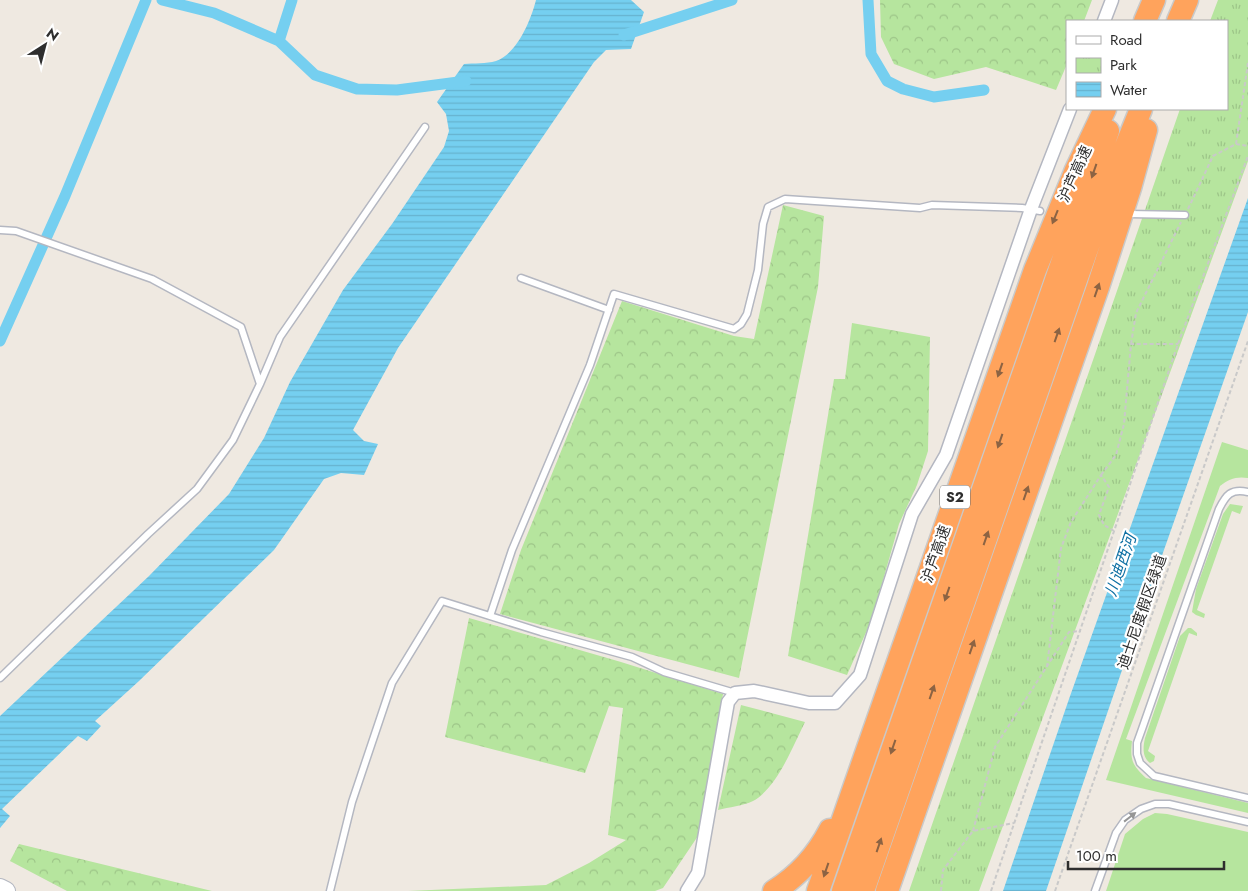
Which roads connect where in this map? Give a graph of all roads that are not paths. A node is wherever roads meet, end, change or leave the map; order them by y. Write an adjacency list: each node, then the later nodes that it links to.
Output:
1 (1112, 0): 4 (street)
2 (1154, 0): 5 (highway)
3 (1187, 0): 6 (highway)
4 (1104, 20)
5 (1145, 20)
6 (1178, 20)
7 (1070, 110): 13 (street)
8 (1105, 110): 21 (highway, 沪芦高速 / S2, one-way to 21)
9 (1115, 110): 34 (highway, 沪芦高速 / S2, one-way to 34)
10 (1141, 110): 35 (highway, one-way to 10)
11 (1152, 110): 25 (highway, one-way to 11)
12 (425, 127): 19 (lane)
13 (1036, 210): 18 (lane); 24 (street)
14 (1129, 214): 15 (lane)
15 (1185, 215)
16 (0, 230): 19 (lane)
17 (521, 278): 18 (lane)
18 (609, 310): 22 (lane)
19 (260, 384): 23 (lane)
20 (1248, 492): 26 (lane)
21 (916, 611): 32 (highway); 33 (highway, 沪芦高速 / S2, one-way to 33)
22 (490, 616): 24 (lane); 30 (lane)
23 (0, 678)
24 (734, 693): 31 (street)
25 (936, 752): 36 (highway); 37 (highway)
26 (1248, 798)
27 (1248, 822): 38 (lane, one-way to 27)
28 (0, 888): 29 (main road)
29 (6, 891)
30 (330, 891)
31 (687, 891)
32 (774, 891)
33 (818, 891)
34 (843, 891)
35 (863, 891)
36 (887, 891)
37 (893, 891)
38 (1095, 891)

